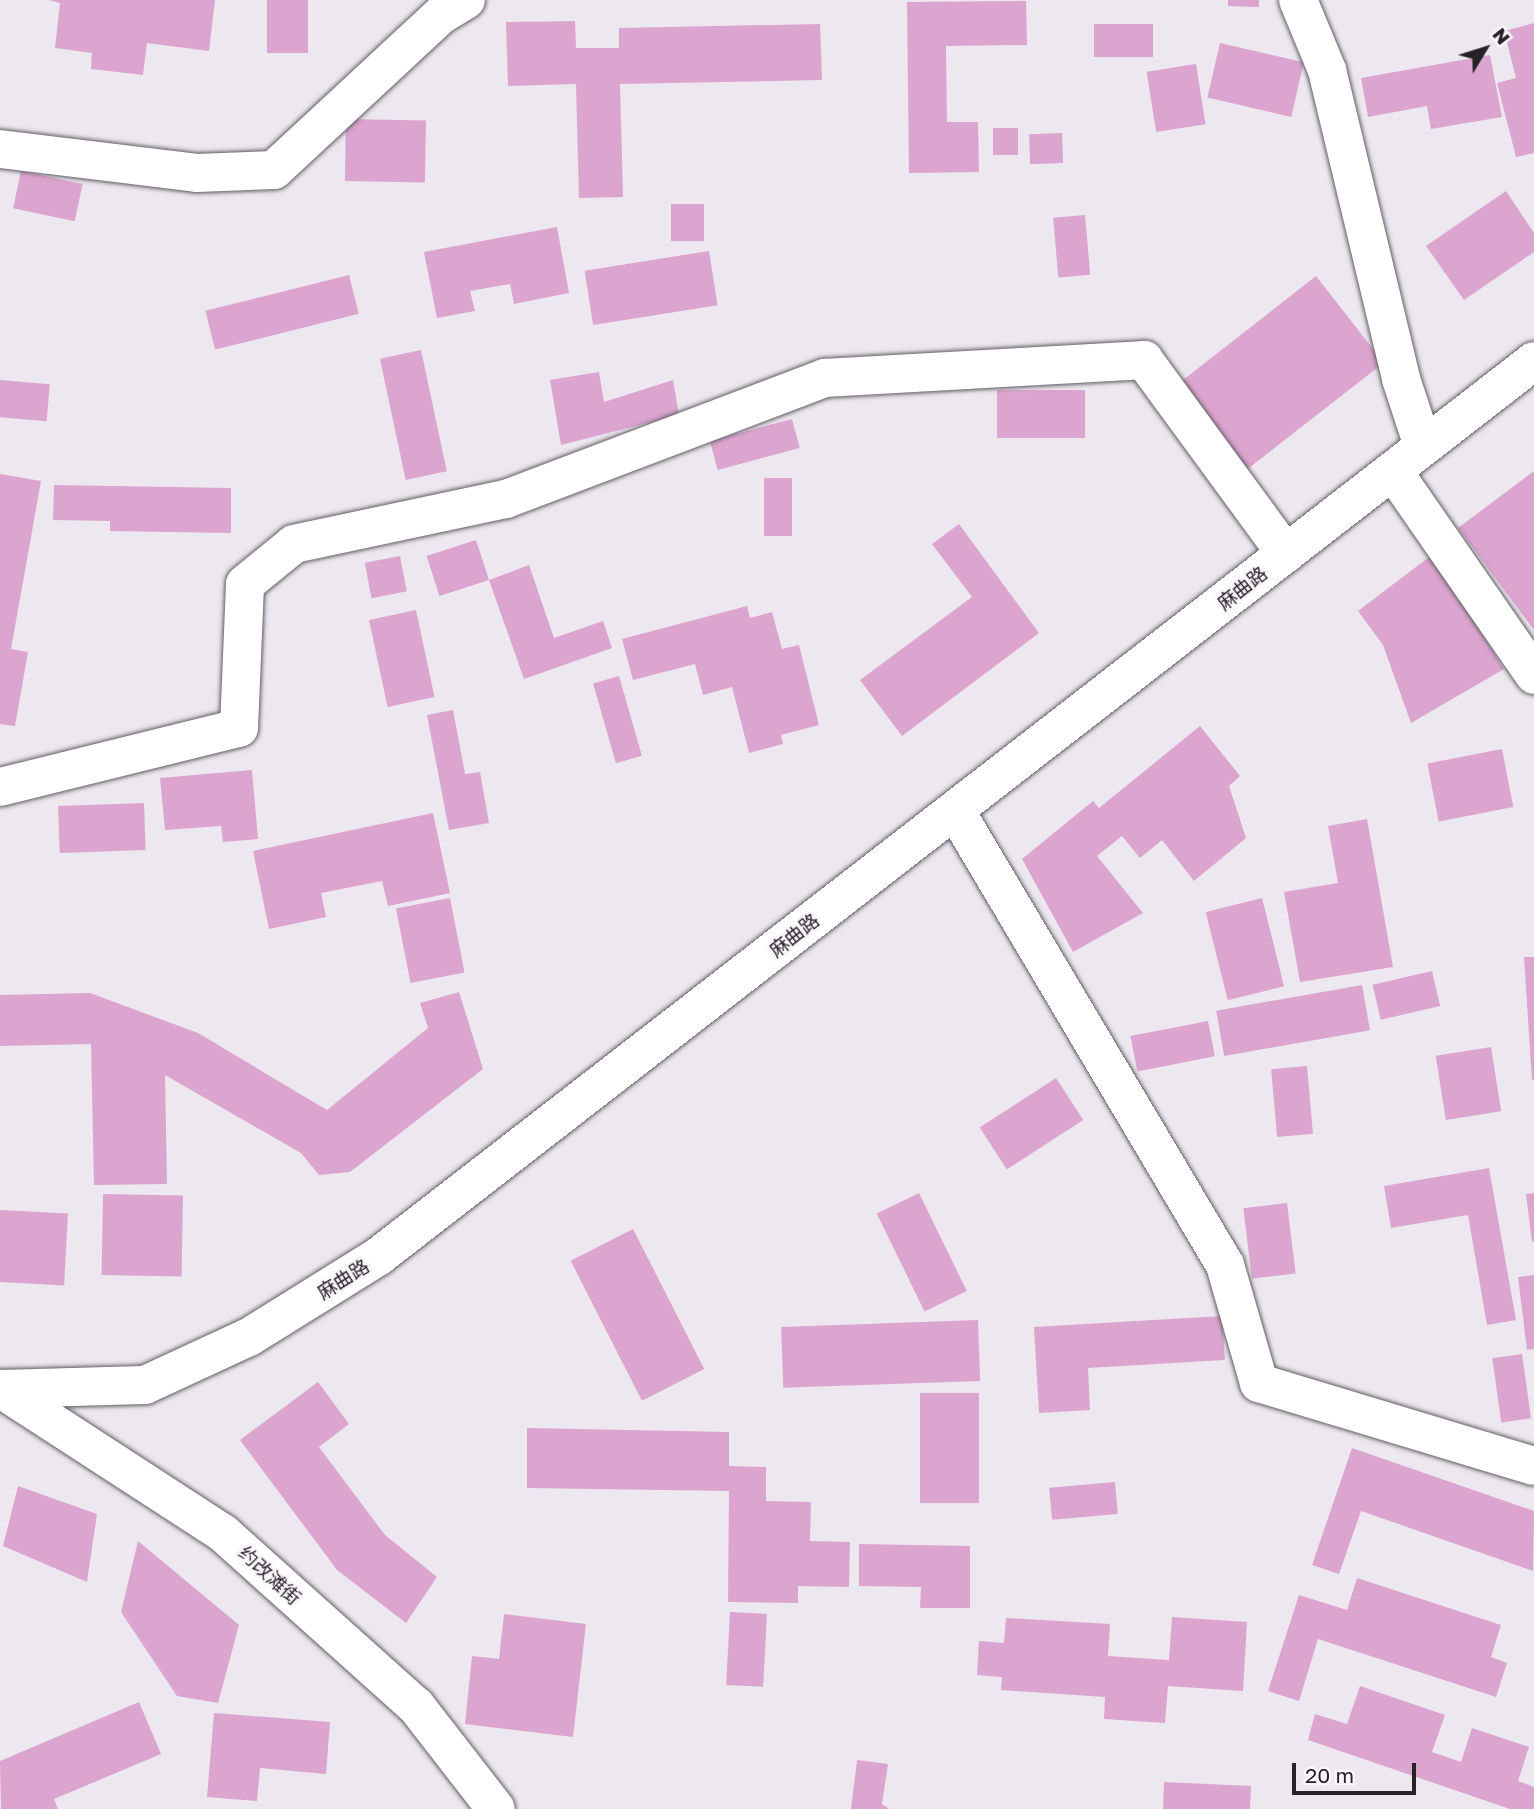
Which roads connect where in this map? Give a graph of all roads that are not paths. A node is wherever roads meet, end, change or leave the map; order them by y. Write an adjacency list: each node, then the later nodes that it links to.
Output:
1 (466, 0): 3 (street)
2 (1298, 0): 5 (street)
3 (0, 149)
4 (1534, 361): 5 (street, 麻曲路)
5 (1423, 446): 6 (street, 麻曲路)
6 (1393, 471): 7 (street, 麻曲路); 8 (street)
7 (1286, 554): 9 (street); 10 (street, 麻曲路)
8 (1534, 675)
9 (0, 787)
10 (955, 810): 11 (street, 麻曲路); 12 (street)
11 (1, 1389): 13 (street, 约改滩街)
12 (1534, 1466)
13 (496, 1809)

